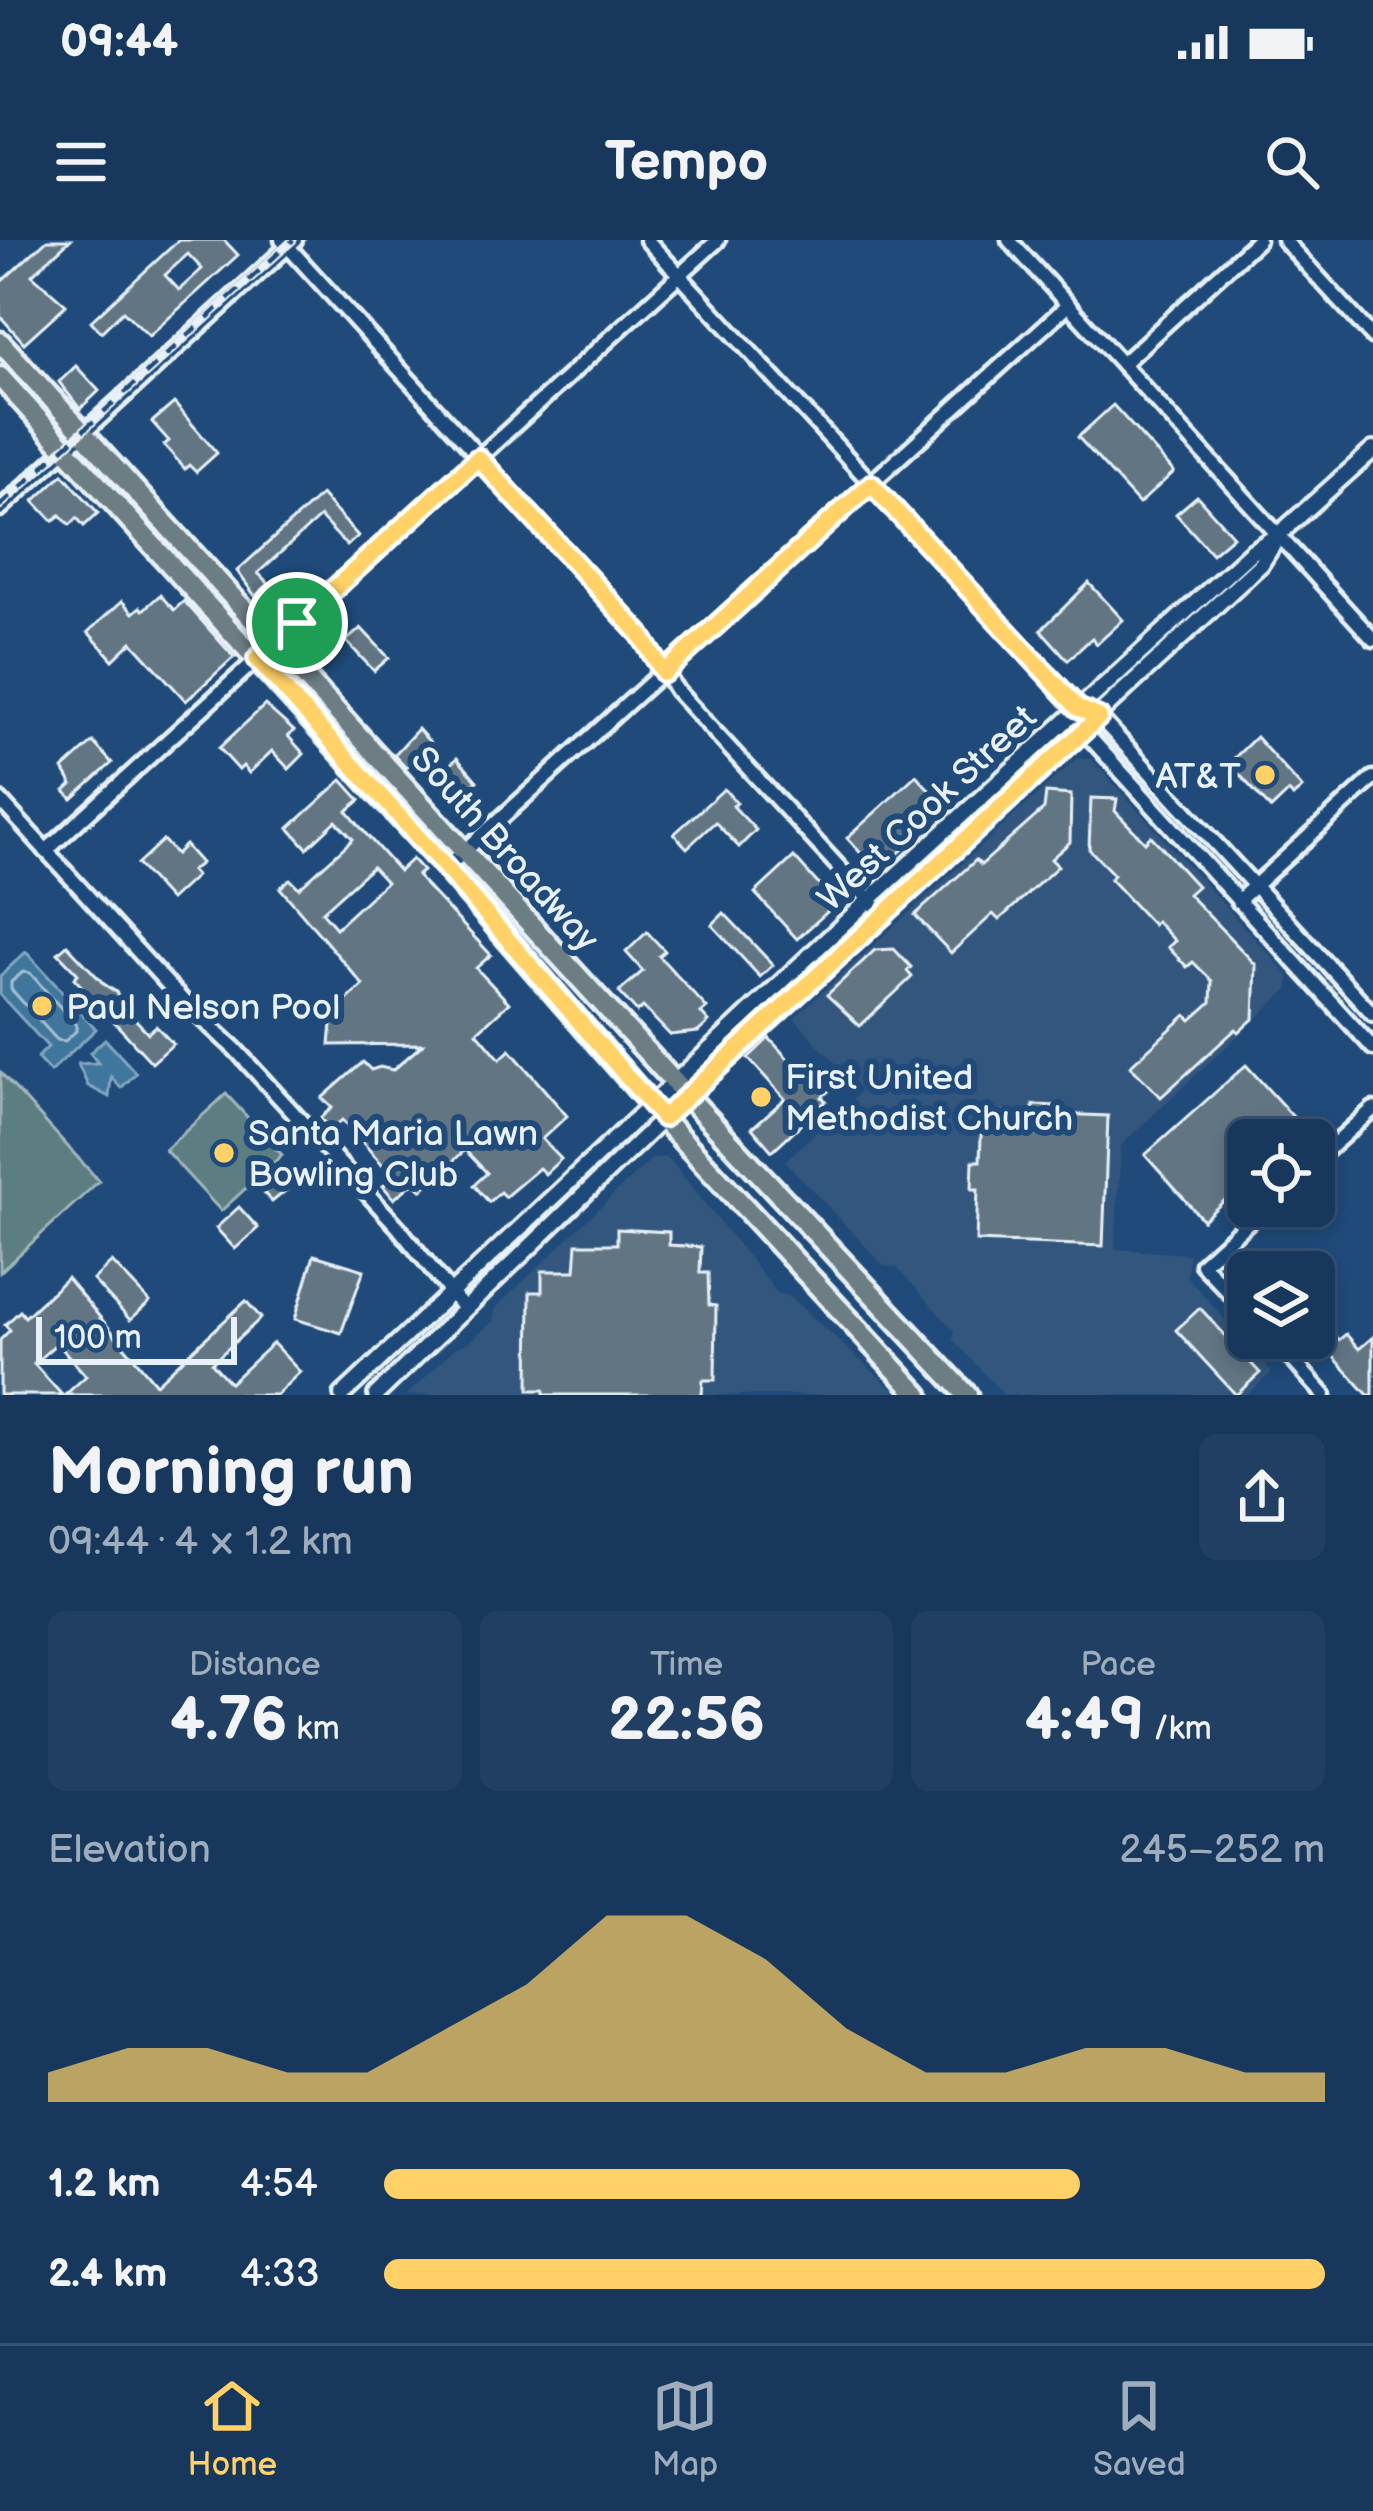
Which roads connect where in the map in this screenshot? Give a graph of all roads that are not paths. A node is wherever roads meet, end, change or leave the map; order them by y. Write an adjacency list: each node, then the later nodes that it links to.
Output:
1 (647, 240): 7 (street)
2 (718, 240): 7 (street)
3 (1009, 240): 8 (street)
4 (1258, 240): 11 (street)
5 (1284, 240): 9 (street)
6 (288, 242): 13 (street); 16 (street)
7 (679, 276): 16 (street); 17 (street)
8 (1068, 305): 11 (street); 17 (street)
9 (1373, 337)
10 (0, 342): 13 (main road, South Broadway)
11 (1121, 364): 19 (street)
12 (0, 376): 14 (main road, South Broadway)
13 (83, 433): 14 (street); 21 (main road, South Broadway)
14 (65, 449): 18 (street); 22 (main road, South Broadway)
15 (1373, 450): 19 (street, West Cook Street)
16 (478, 458): 21 (street); 23 (street)
17 (871, 484): 23 (street); 24 (street)
18 (0, 509)
19 (1278, 536): 20 (street); 24 (street, West Cook Street); 25 (street, West Cook Street)
20 (1373, 640)
21 (275, 643): 22 (street); 30 (main road, South Broadway)
22 (257, 659): 29 (street); 31 (main road, South Broadway)
23 (664, 673): 30 (street); 33 (street)
24 (1078, 708): 25 (street); 26 (street); 33 (street, West Cook Street)
25 (1099, 717): 26 (street, West Cook Street); 32 (street)
26 (1084, 731): 34 (street); 35 (street, West Cook Street)
27 (1373, 778): 32 (street)
28 (0, 800): 29 (street)
29 (46, 851): 43 (street)
30 (465, 851): 31 (street); 38 (main road, South Broadway)
31 (446, 868): 40 (main road, South Broadway)
32 (1255, 886): 34 (street); 36 (street)
33 (870, 899): 35 (street); 38 (street, West Cook Street)
34 (1238, 902): 37 (street)
35 (884, 916): 38 (street, West Cook Street)
36 (1373, 1014)
37 (1373, 1048)
38 (681, 1089): 40 (street); 50 (main road, South Broadway)
39 (1373, 1109): 41 (street)
40 (657, 1110): 43 (street); 45 (street); 49 (main road, South Broadway)
41 (1335, 1143)
42 (1243, 1227): 44 (street)
43 (452, 1290): 45 (street); 47 (street)
44 (1227, 1290)
45 (465, 1310): 48 (street)
46 (1292, 1359): 51 (street)
47 (342, 1395)
48 (376, 1395)
49 (920, 1395)
50 (967, 1395)
51 (1324, 1395)

